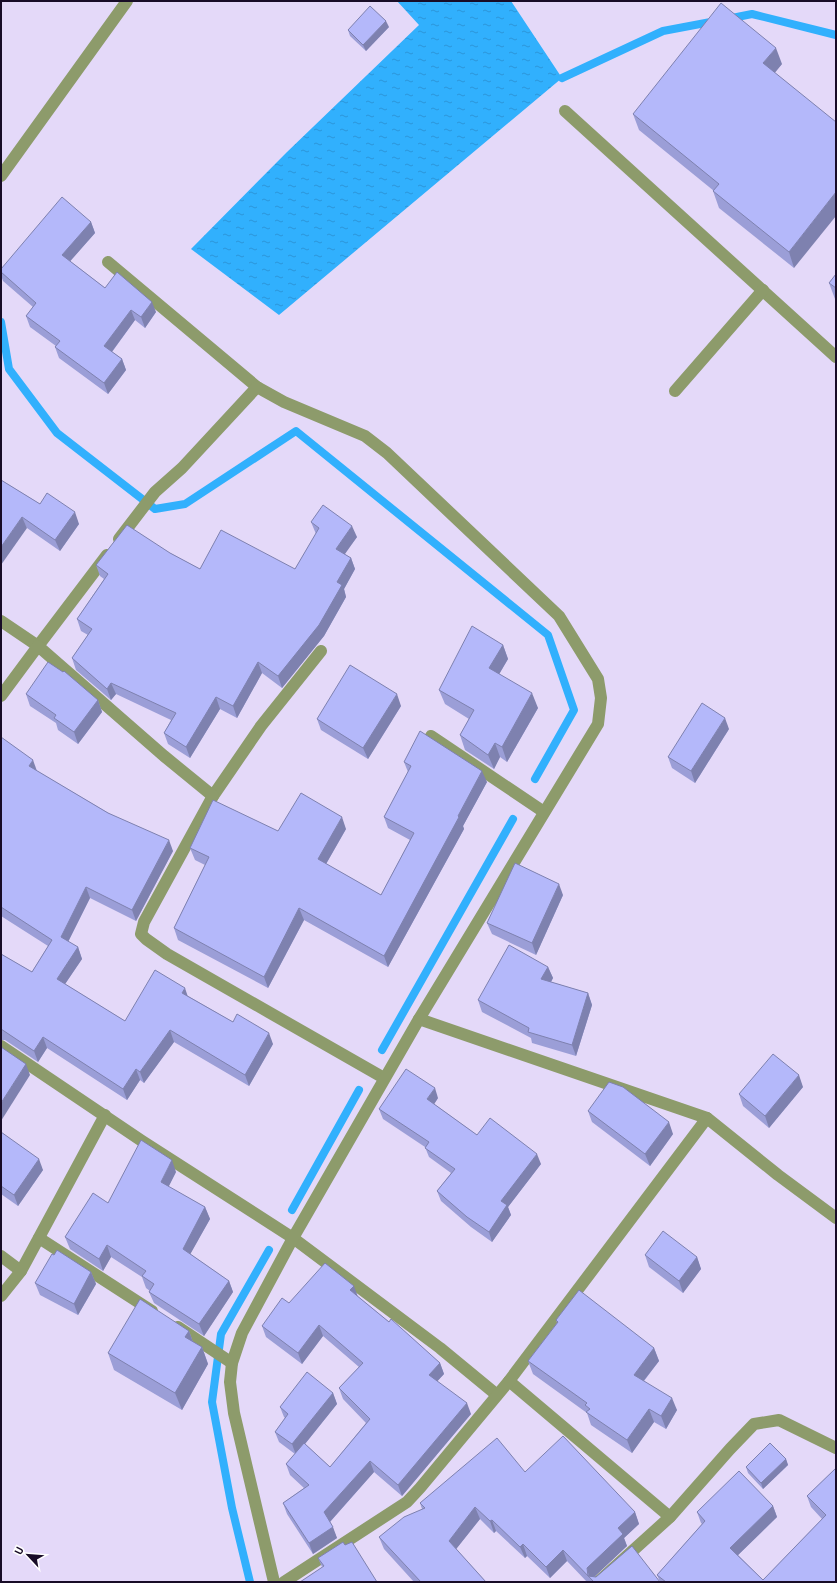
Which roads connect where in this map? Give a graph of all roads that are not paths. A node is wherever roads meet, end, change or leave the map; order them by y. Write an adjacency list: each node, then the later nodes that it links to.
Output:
1 (127, 1): 3 (street)
2 (565, 111): 5 (street)
3 (1, 176)
4 (108, 262): 7 (street)
5 (763, 290): 6 (street); 8 (street)
6 (836, 357)
7 (257, 387): 10 (street); 15 (street)
8 (675, 391)
9 (1, 621): 10 (street)
10 (38, 646): 12 (street); 14 (street)
11 (321, 651): 14 (street)
12 (1, 696)
13 (431, 736): 15 (street)
14 (213, 796): 18 (street)
15 (544, 812): 16 (street)
16 (419, 1019): 18 (street); 20 (street)
17 (1, 1046): 19 (street)
18 (384, 1078): 23 (street)
19 (105, 1115): 22 (street); 23 (street)
20 (707, 1118): 21 (street); 28 (street)
21 (836, 1218)
22 (39, 1238): 25 (street); 27 (street)
23 (293, 1238): 27 (street); 29 (street)
24 (1, 1256): 25 (street)
25 (20, 1271): 26 (street)
26 (1, 1296)
27 (232, 1363): 32 (street)
28 (509, 1381): 29 (street); 31 (street)
29 (498, 1395): 33 (street)
30 (836, 1448): 31 (street)
31 (670, 1517): 34 (street)
32 (274, 1582)
33 (284, 1582)
34 (598, 1582)

